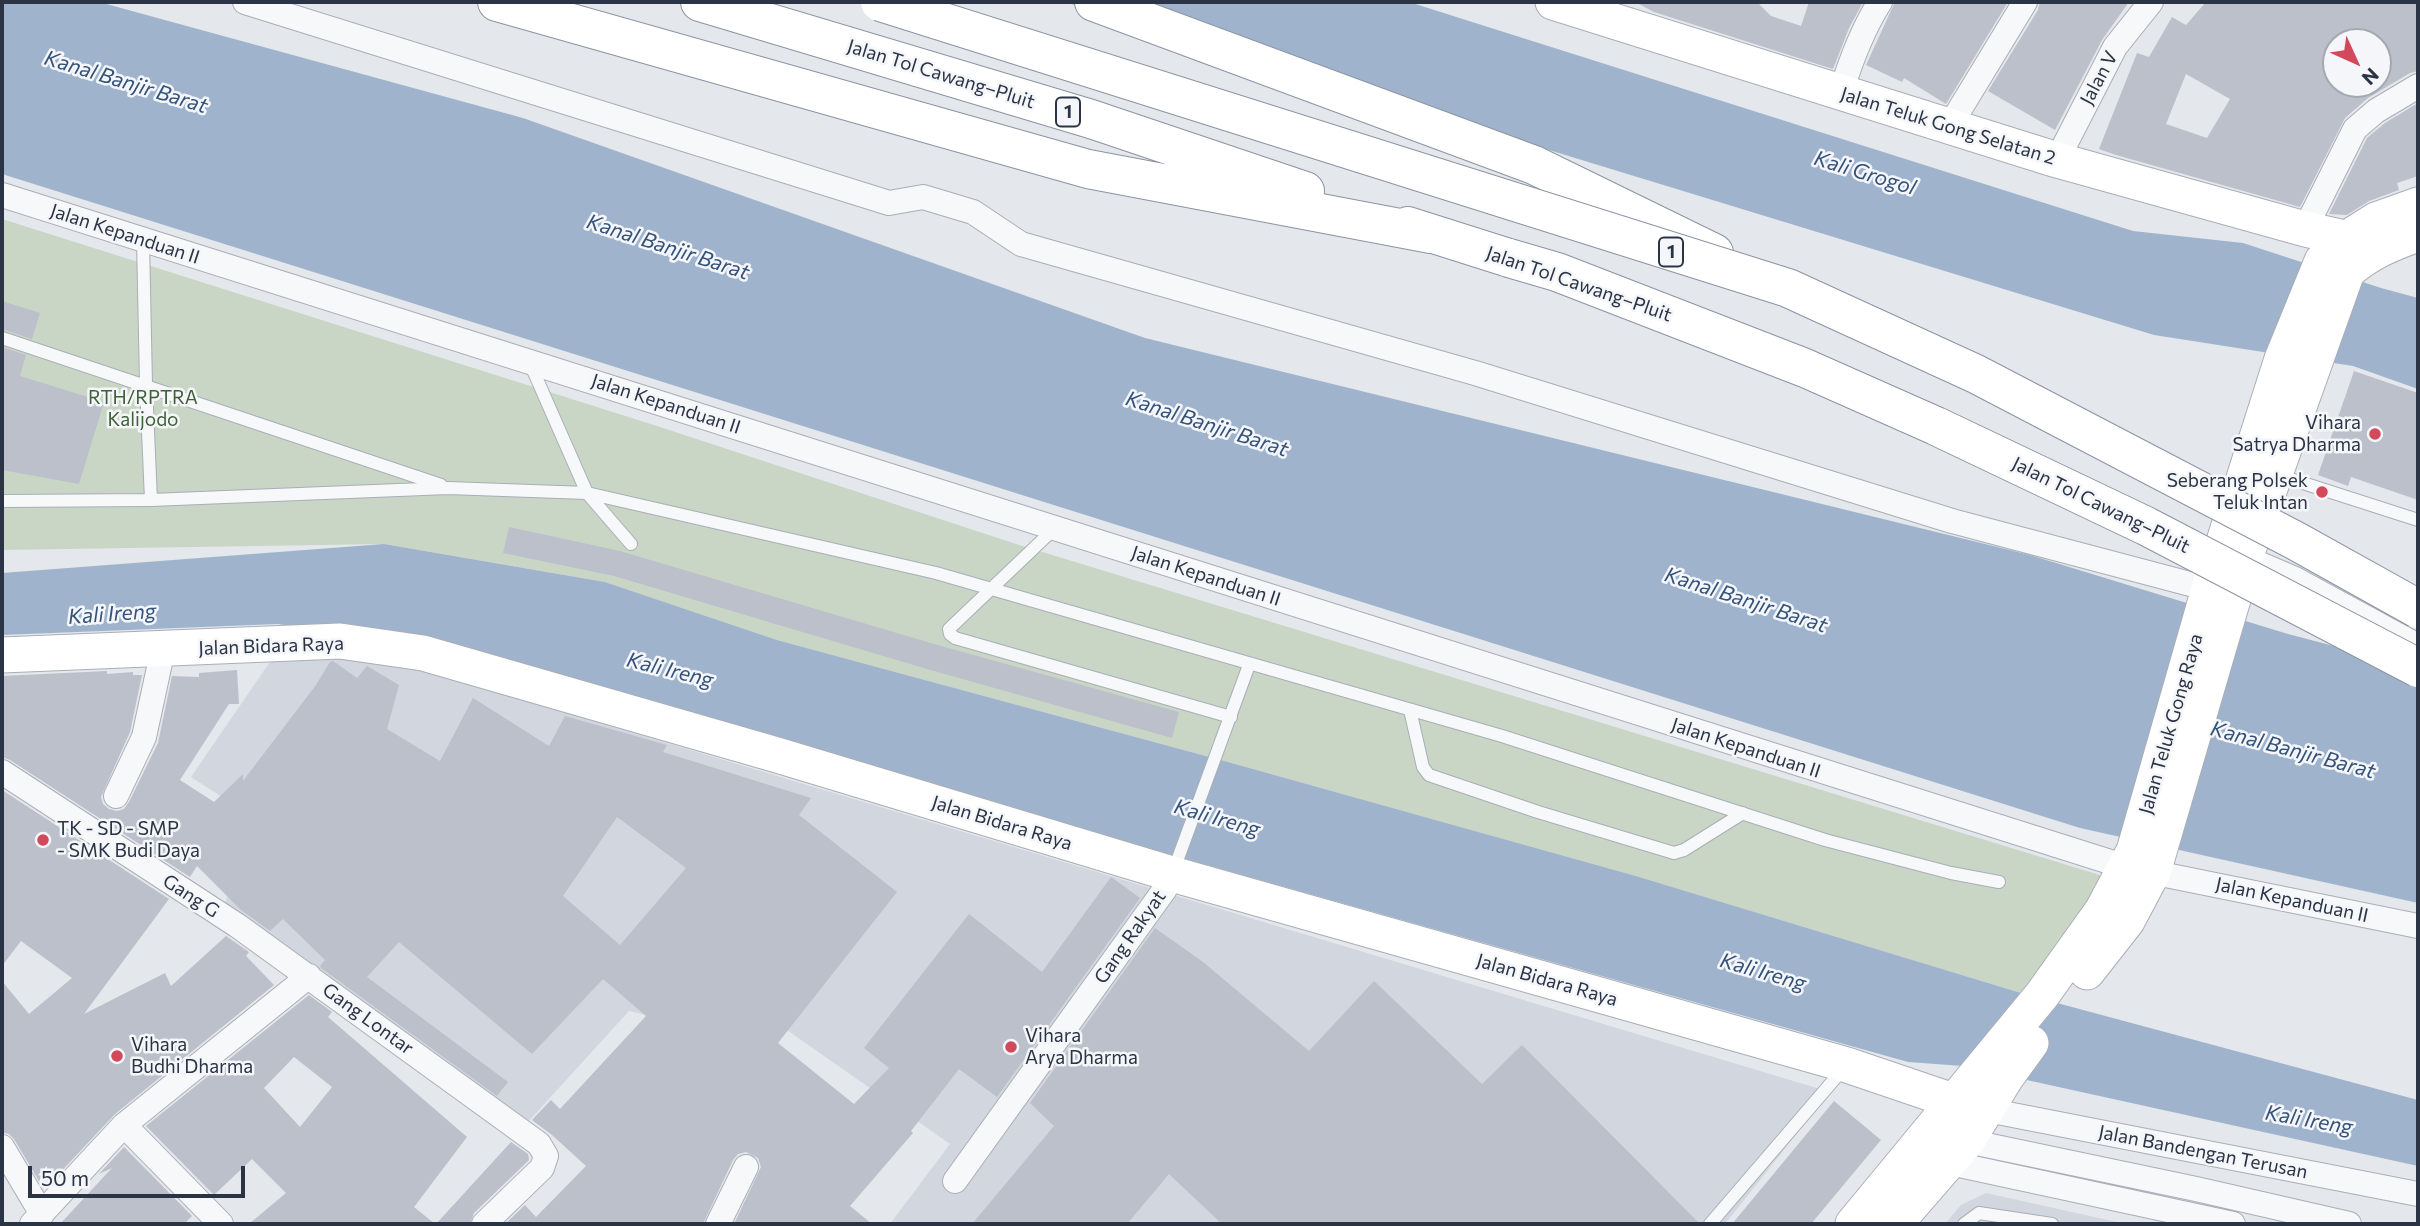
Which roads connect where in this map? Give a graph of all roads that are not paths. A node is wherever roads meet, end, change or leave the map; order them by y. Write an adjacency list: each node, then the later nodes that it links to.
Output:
1 (244, 2): 36 (street)
2 (497, 2): 17 (highway)
3 (700, 2): 17 (highway, Jalan Tol Cawang–Pluit / 1)
4 (880, 2): 21 (highway, 1, bridge)
5 (1094, 2): 21 (highway, bridge)
6 (1553, 2): 11 (street, Jalan Teluk Gong Selatan 2)
7 (1880, 2): 11 (street)
8 (2025, 2): 12 (street)
9 (2151, 2): 13 (street, Jalan V)
10 (2418, 86): 16 (street)
11 (1841, 92): 12 (street, Jalan Teluk Gong Selatan 2)
12 (1949, 127): 13 (street, Jalan Teluk Gong Selatan 2)
13 (2057, 160): 16 (street, Jalan Teluk Gong Selatan 2)
14 (2, 195): 18 (street, Jalan Kepanduan II)
15 (2418, 205): 20 (street)
16 (2305, 229): 20 (street, Jalan Teluk Gong Selatan 2)
17 (1431, 234): 43 (highway, Jalan Tol Cawang–Pluit / 1, bridge)
18 (143, 240): 23 (street, Jalan Kepanduan II); 25 (lane)
19 (2405, 244): 20 (street, Jalan Teluk Gong Selatan 2)
20 (2339, 257): 24 (street, Jalan Teluk Gong Raya)
21 (1788, 288): 37 (highway, 1, bridge)
22 (2, 338): 25 (lane)
23 (528, 361): 28 (lane); 32 (street, Jalan Kepanduan II)
24 (2298, 362): 26 (street, Jalan Teluk Gong Raya); 33 (street, Jalan Teluk Gong Raya)
25 (146, 385): 27 (lane); 29 (lane)
26 (2274, 474): 31 (lane); 33 (street, Jalan Teluk Gong Raya)
27 (448, 488): 28 (lane); 29 (lane)
28 (587, 493): 34 (lane); 35 (lane)
29 (151, 500): 30 (lane)
30 (2, 501)
31 (2418, 520)
32 (1056, 528): 35 (lane); 49 (street, Jalan Kepanduan II)
33 (2237, 542): 36 (street, Jalan Teluk Gong Raya); 38 (street); 39 (street)
34 (631, 544)
35 (993, 589): 42 (lane); 45 (lane)
36 (2215, 601): 49 (street, Jalan Teluk Gong Raya)
37 (2418, 609)
38 (2418, 620)
39 (2418, 646)
40 (163, 649): 41 (street, Jalan Bidara Raya); 47 (street); 50 (street, Jalan Bidara Raya)
41 (2, 655)
42 (1249, 665): 44 (lane); 45 (lane, Gang Rakyat)
43 (2418, 668)
44 (1410, 710): 48 (lane); 48 (lane)
45 (1231, 717): 50 (lane, Gang Rakyat)
46 (2, 772): 53 (street, Gang G)
47 (116, 796)
48 (1743, 813): 51 (lane)
49 (2143, 860): 52 (street, Jalan Kepanduan II); 55 (street, Jalan Teluk Gong Raya)
50 (1174, 869): 54 (street, Jalan Bidara Raya); 61 (street, Gang Rakyat)
51 (1999, 882)
52 (2418, 926)
53 (309, 975): 56 (street, Gang Lontar); 67 (street, Gang Lontar)
54 (1847, 1065): 55 (street, Jalan Bidara Raya); 69 (lane)
55 (1971, 1106): 57 (street, Jalan Teluk Gong Raya); 59 (street, Jalan Teluk Gong Raya); 63 (street, Jalan Bandengan Terusan)
56 (124, 1125): 64 (street, Gang Lontar); 66 (street)
57 (1922, 1141): 59 (street); 70 (street, Jalan Teluk Gong Raya)
58 (2, 1147): 64 (street)
59 (1958, 1152): 62 (street); 65 (street); 71 (street, Jalan Teluk Gong Raya)
60 (746, 1167): 68 (street)
61 (955, 1181)
62 (2196, 1189): 65 (street); 75 (street)
63 (2418, 1194)
64 (37, 1219)
65 (2189, 1219): 74 (street)
66 (221, 1224)
67 (484, 1224)
68 (718, 1224)
69 (1710, 1224)
70 (1853, 1224)
71 (1895, 1224)
72 (1964, 1224): 73 (lane)
73 (2052, 1224)
74 (2233, 1224)
75 (2348, 1224)

